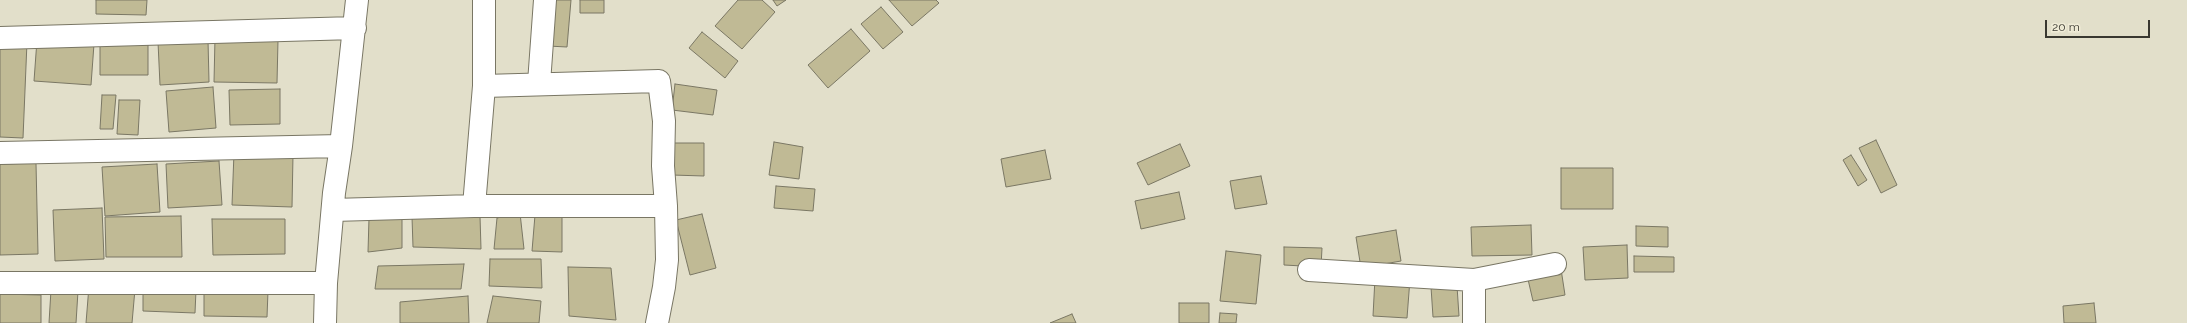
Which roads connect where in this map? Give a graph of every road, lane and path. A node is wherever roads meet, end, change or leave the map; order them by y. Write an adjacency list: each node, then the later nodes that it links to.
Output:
1 (357, 0): 4 (street)
2 (484, 0): 7 (street)
3 (545, 0): 6 (street)
4 (355, 28): 5 (street); 8 (street)
5 (0, 38)
6 (539, 83): 7 (street); 11 (street)
7 (484, 86): 10 (street)
8 (341, 146): 9 (street); 12 (street)
9 (0, 153)
10 (474, 206): 11 (street); 12 (street)
11 (666, 206): 19 (street)
12 (333, 210): 17 (street)
13 (1555, 264): 15 (street)
14 (1309, 270): 15 (street)
15 (1474, 280): 20 (street)
16 (0, 283): 17 (street)
17 (326, 283): 18 (street)
18 (325, 323)
19 (657, 323)
20 (1474, 323)

